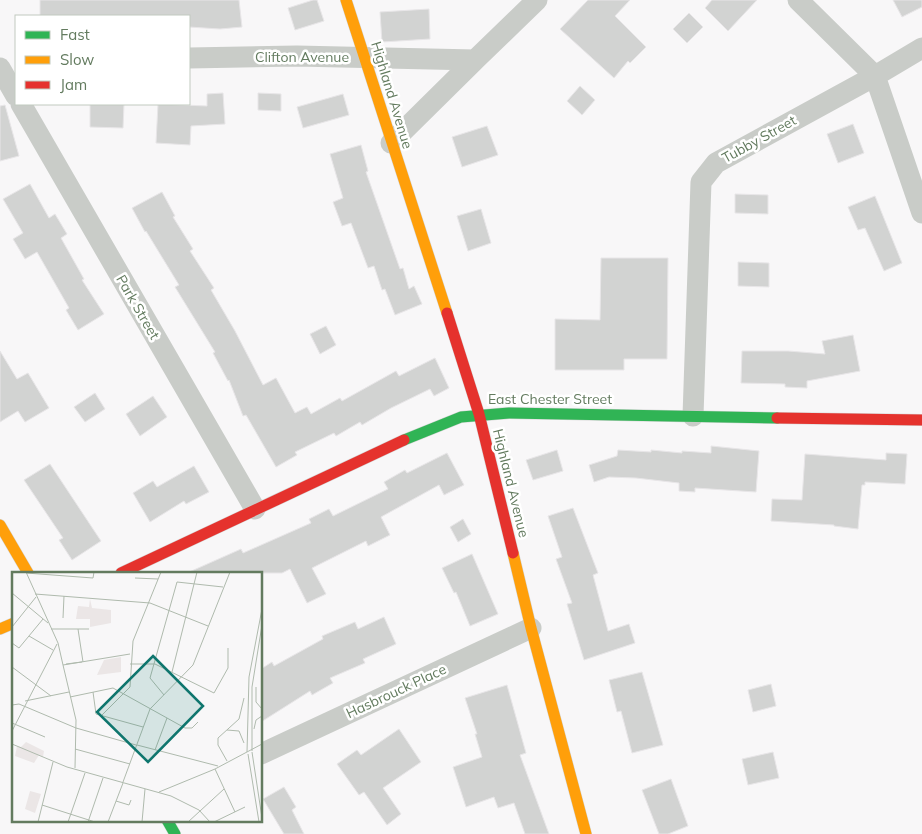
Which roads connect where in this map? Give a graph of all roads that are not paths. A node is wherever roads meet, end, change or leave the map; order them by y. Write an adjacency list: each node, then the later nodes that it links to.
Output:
1 (346, 0): 6 (street, Highland Avenue)
2 (537, 0): 7 (street)
3 (798, 0): 11 (street)
4 (922, 48): 11 (street, Tubby Street)
5 (190, 58): 6 (street, Clifton Avenue)
6 (364, 58): 7 (street, Clifton Avenue); 14 (street, Highland Avenue)
7 (475, 60): 14 (street)
8 (0, 61): 9 (street)
9 (15, 61)
10 (0, 68): 12 (street)
11 (875, 76): 15 (street); 17 (street, Tubby Street)
12 (15, 94)
13 (22, 105): 19 (street, Park Street)
14 (391, 144): 16 (street, Highland Avenue)
15 (922, 213)
16 (479, 414): 17 (street, East Chester Street); 19 (street, East Chester Street); 24 (street, Highland Avenue)
17 (693, 416): 18 (street, East Chester Street)
18 (922, 420)
19 (255, 509): 22 (street, East Chester Street)
20 (0, 525): 21 (street)
21 (27, 572)
22 (124, 572)
23 (12, 624): 25 (street)
24 (531, 628): 26 (street, Hasbrouck Place); 29 (street, Highland Avenue)
25 (0, 629)
26 (262, 754)
27 (168, 822): 28 (street)
28 (174, 834)
29 (586, 834)

